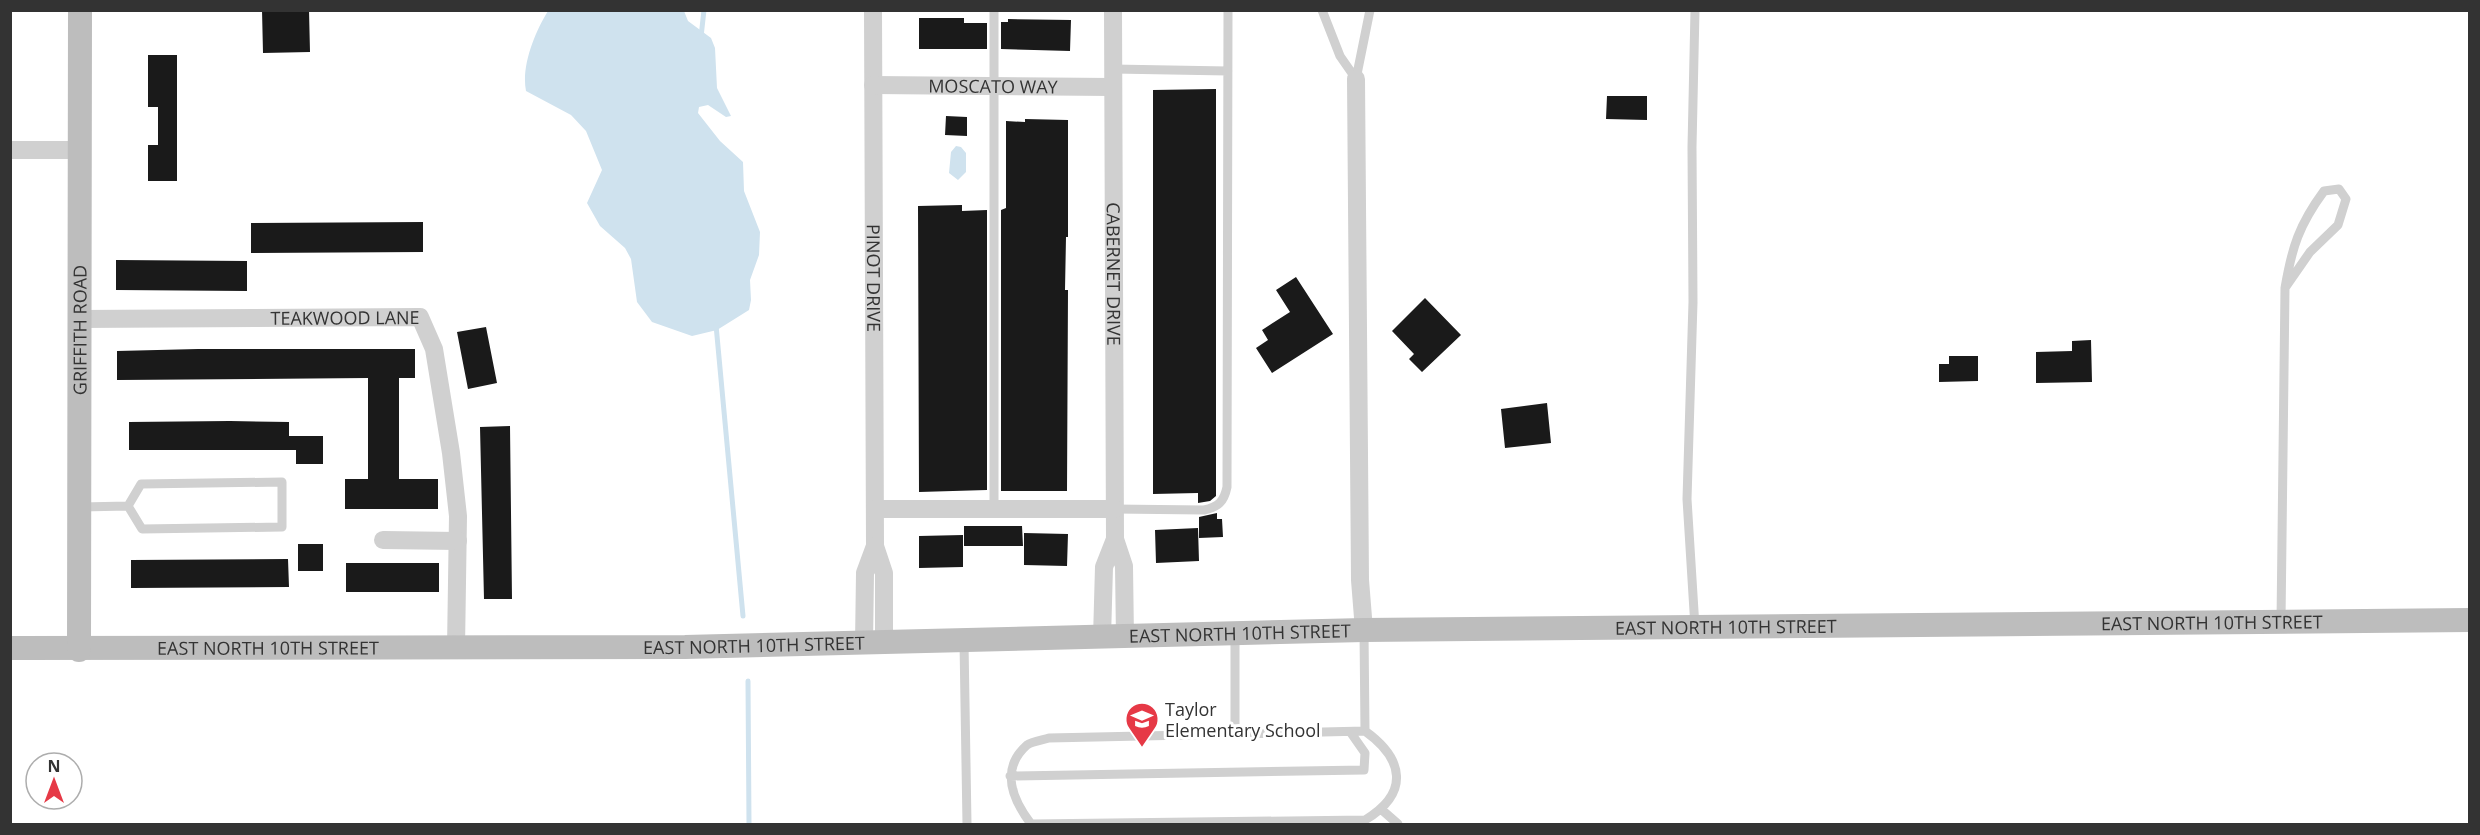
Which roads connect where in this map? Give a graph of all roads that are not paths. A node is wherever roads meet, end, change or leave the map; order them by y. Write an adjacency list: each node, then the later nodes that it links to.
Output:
1 (80, 10): 15 (main road, GRIFFITH ROAD)
2 (873, 10): 12 (street, PINOT DRIVE)
3 (994, 10): 13 (lane)
4 (1113, 10): 10 (street, CABERNET DRIVE)
5 (1228, 10): 9 (lane)
6 (1322, 10): 11 (lane)
7 (1370, 10): 11 (lane)
8 (1695, 10): 27 (lane)
9 (1228, 71): 10 (lane); 22 (lane)
10 (1113, 78): 13 (street, MOSCATO WAY); 22 (street, CABERNET DRIVE)
11 (1356, 79): 28 (street)
12 (873, 85): 13 (street, MOSCATO WAY); 20 (street, PINOT DRIVE)
13 (994, 86): 21 (lane)
14 (10, 150): 15 (street)
15 (80, 150): 17 (main road, GRIFFITH ROAD)
16 (2285, 288): 16 (lane); 26 (lane)
17 (78, 319): 19 (main road, GRIFFITH ROAD); 24 (street, TEAKWOOD LANE)
18 (128, 506): 18 (lane); 19 (lane)
19 (78, 507): 35 (main road, GRIFFITH ROAD)
20 (875, 509): 21 (street); 32 (street, PINOT DRIVE)
21 (994, 509): 22 (street)
22 (1114, 509): 30 (street, CABERNET DRIVE)
23 (383, 540): 24 (street)
24 (458, 541): 34 (street, TEAKWOOD LANE)
25 (2469, 620): 26 (main road, EAST NORTH 10TH STREET)
26 (2281, 622): 27 (main road, EAST NORTH 10TH STREET)
27 (1695, 627): 28 (main road, EAST NORTH 10TH STREET)
28 (1364, 630): 29 (main road, EAST NORTH 10TH STREET); 36 (lane)
29 (1235, 634): 30 (main road, EAST NORTH 10TH STREET); 38 (lane)
30 (1113, 638): 31 (main road, EAST NORTH 10TH STREET)
31 (963, 642): 32 (main road, EAST NORTH 10TH STREET); 42 (lane)
32 (874, 643): 34 (main road, EAST NORTH 10TH STREET)
33 (10, 648): 35 (main road, EAST NORTH 10TH STREET)
34 (456, 648): 35 (main road, EAST NORTH 10TH STREET)
35 (79, 650)
36 (1365, 731): 37 (lane); 40 (lane)
37 (1351, 733): 38 (lane); 39 (lane)
38 (1236, 734): 39 (lane)
39 (1010, 776): 41 (lane)
40 (1382, 810): 41 (lane); 43 (lane)
41 (1030, 824)
42 (967, 825)
43 (1398, 825)

